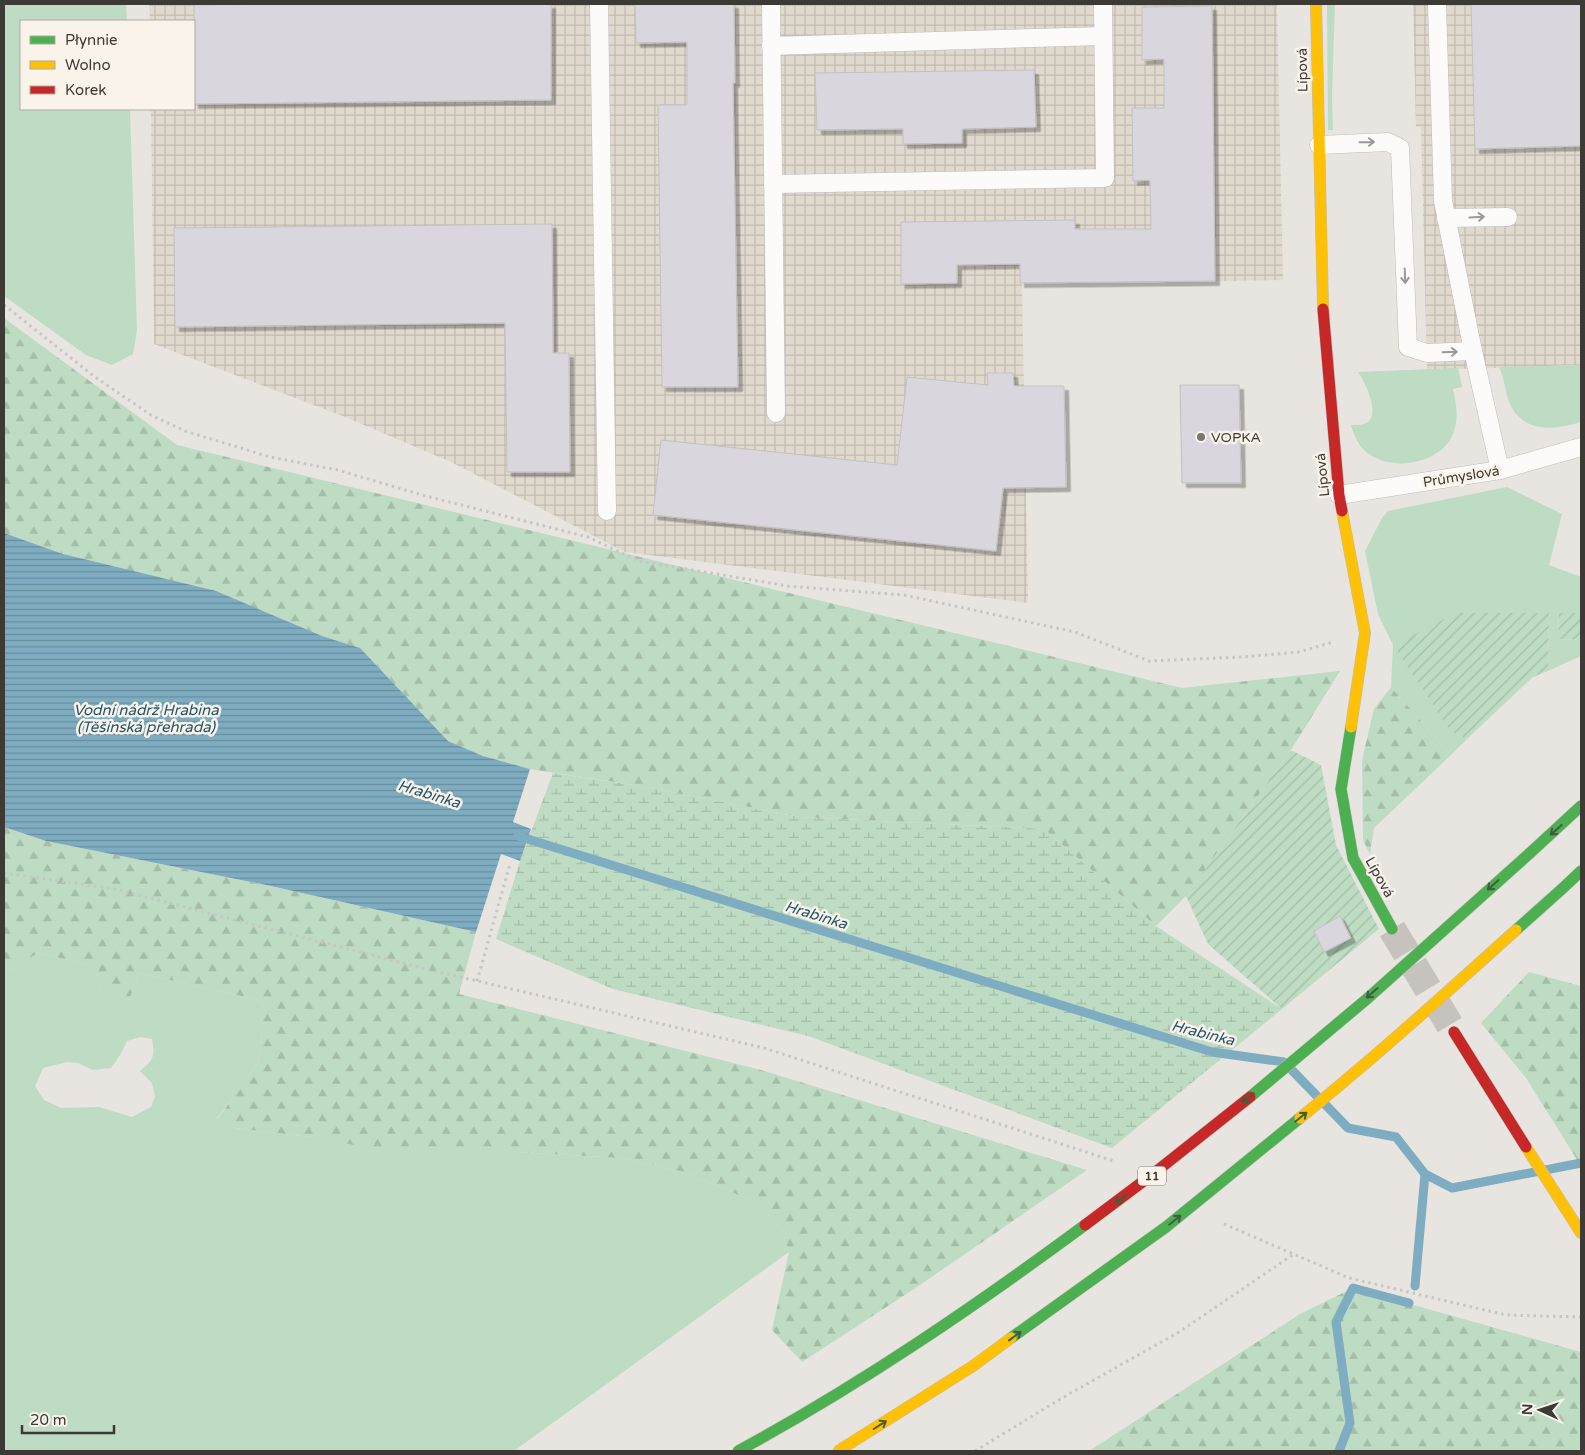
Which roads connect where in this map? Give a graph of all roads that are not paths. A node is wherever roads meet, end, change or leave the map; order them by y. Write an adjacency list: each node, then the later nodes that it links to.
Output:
1 (599, 4): 17 (lane)
2 (771, 4): 7 (lane)
3 (1103, 4): 6 (lane)
4 (1316, 4): 8 (main road, Lípová)
5 (1437, 4): 11 (lane)
6 (1103, 36): 7 (lane); 9 (lane)
7 (771, 46): 9 (lane)
8 (1319, 145): 12 (lane, one-way to 12); 16 (main road, Lípová)
9 (773, 184): 13 (lane)
10 (1508, 217): 11 (lane, one-way to 10)
11 (1446, 218): 12 (lane)
12 (1473, 351): 15 (lane)
13 (776, 413)
14 (1581, 447): 15 (lane, Průmyslová)
15 (1500, 470): 16 (lane, Průmyslová)
16 (1339, 495): 20 (main road, Lípová)
17 (607, 511)
18 (1581, 806): 23 (main road, 11, one-way to 23, bridge)
19 (1581, 872): 24 (main road, one-way to 19, bridge)
20 (1392, 929)
21 (1454, 1032): 22 (main road)
22 (1581, 1233)
23 (738, 1451)
24 (838, 1451)

